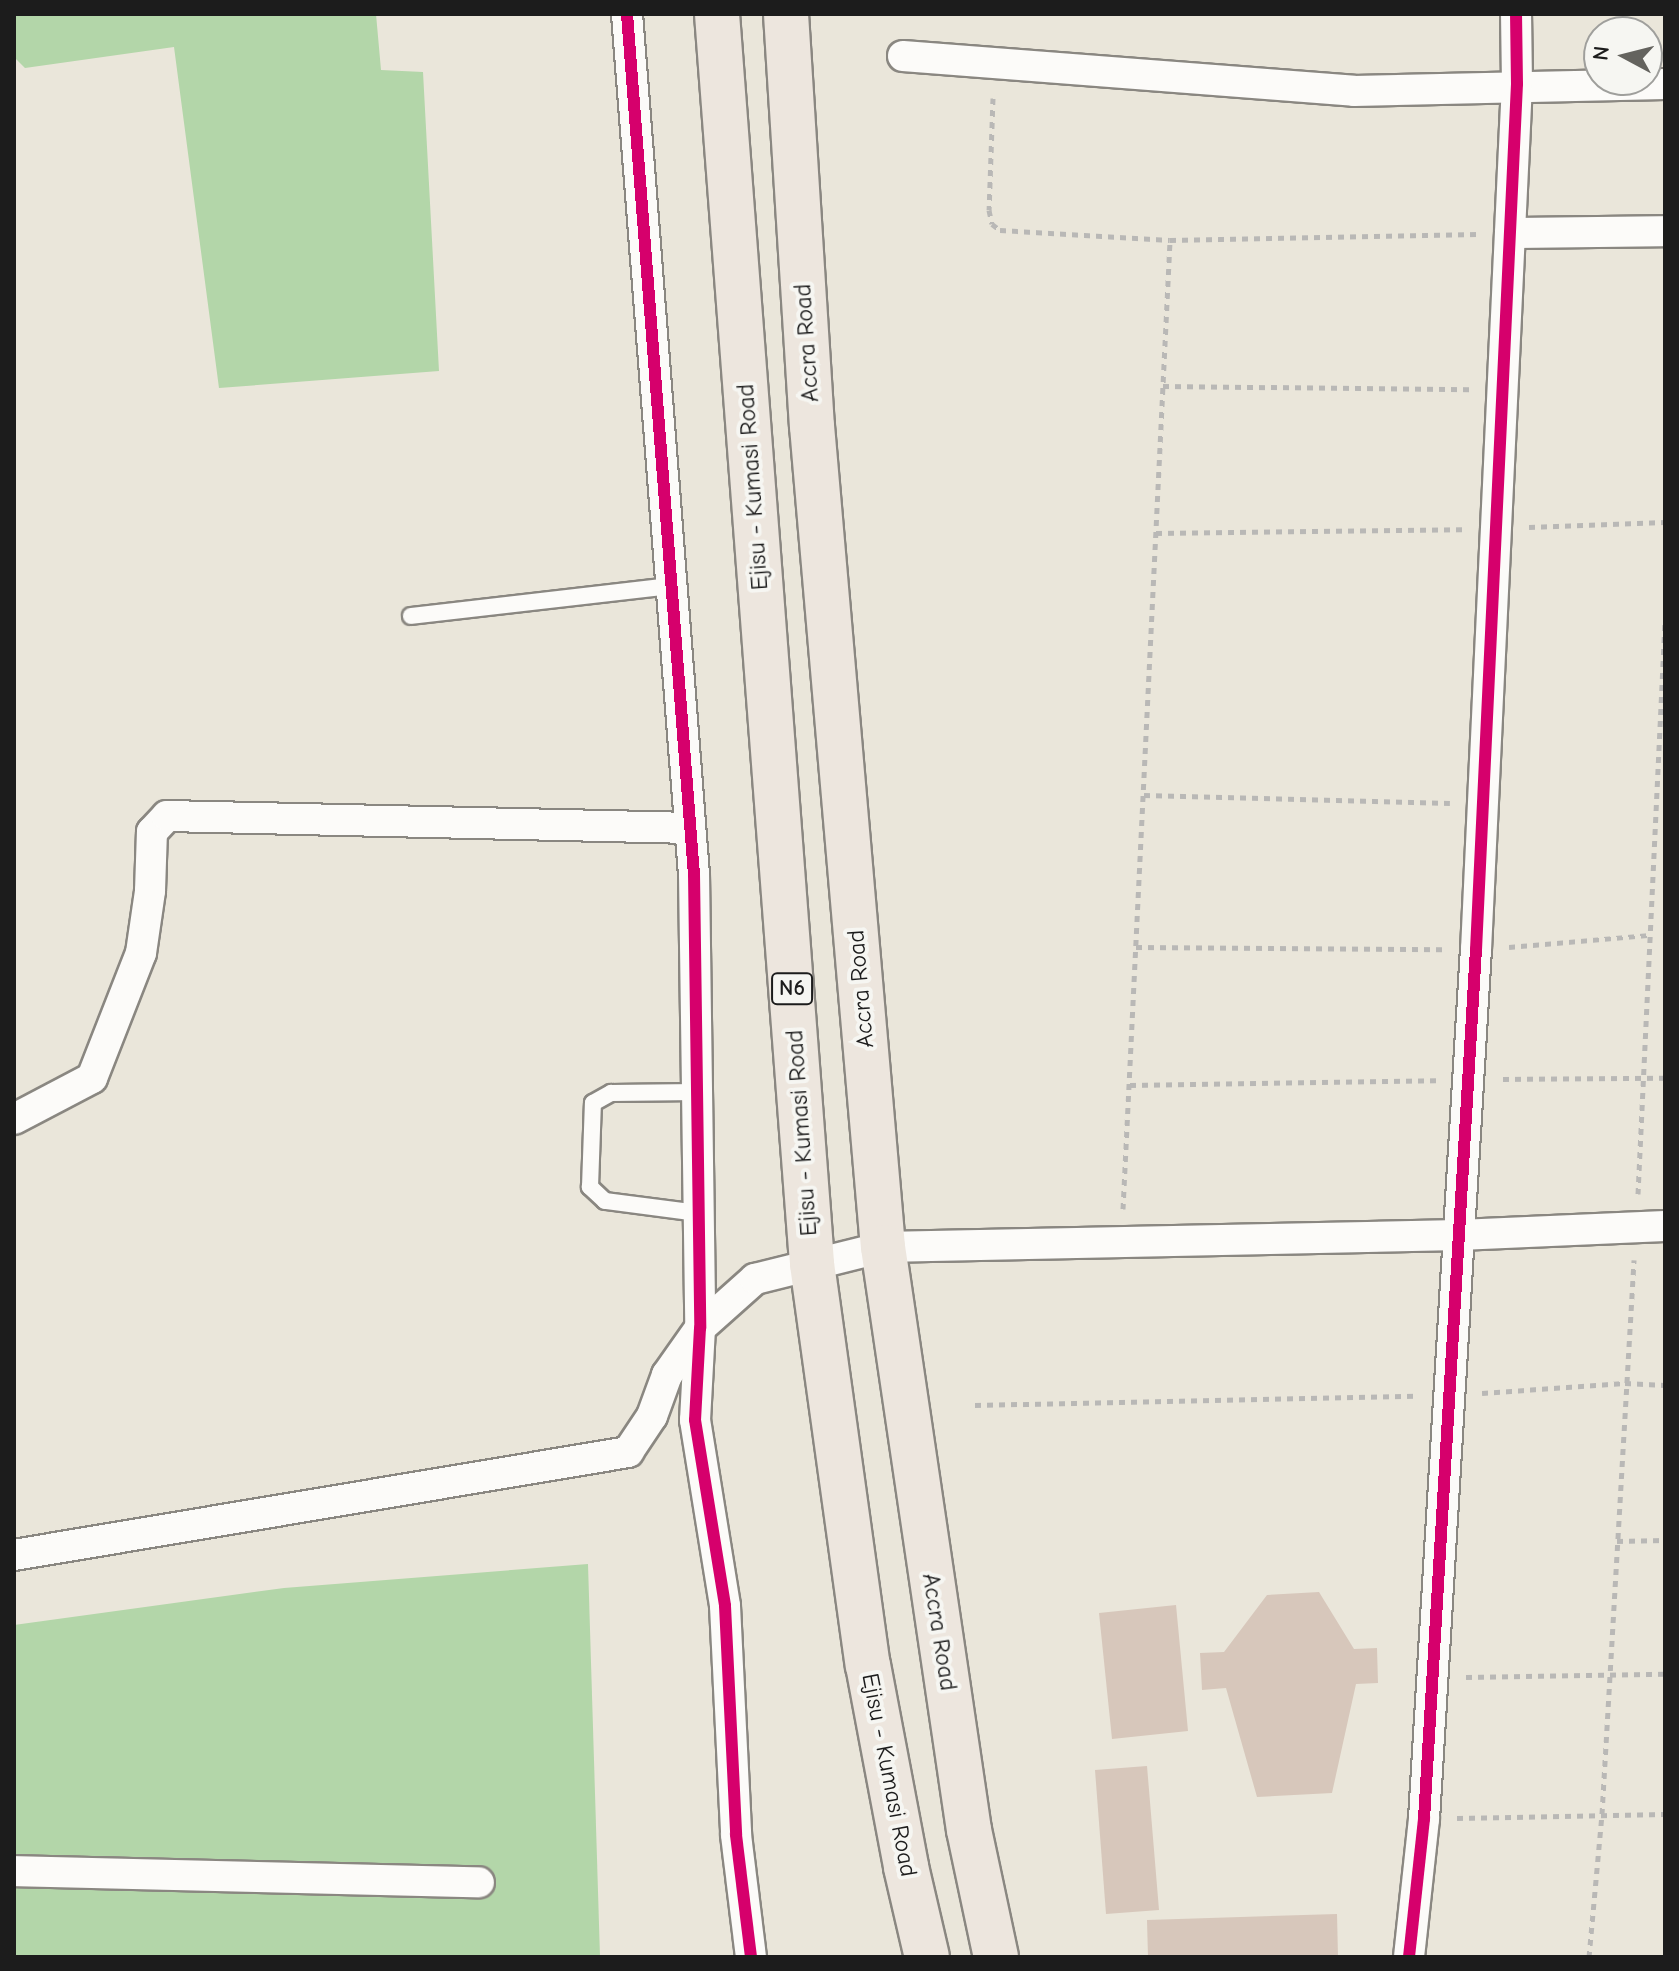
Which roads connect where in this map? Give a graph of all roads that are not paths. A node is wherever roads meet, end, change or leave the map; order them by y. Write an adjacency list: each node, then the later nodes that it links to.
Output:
1 (627, 14): 10 (street)
2 (717, 14): 19 (highway, Ejisu - Kumasi Road / N6)
3 (786, 14): 18 (highway, Accra Road)
4 (1516, 14): 6 (street)
5 (903, 56): 6 (street)
6 (1517, 84): 7 (street); 9 (street)
7 (1665, 84)
8 (1665, 231): 9 (street)
9 (1510, 233): 17 (street)
10 (671, 586): 11 (lane); 12 (street)
11 (411, 616)
12 (690, 828): 13 (street); 14 (street)
13 (698, 1092): 15 (street); 15 (lane)
14 (14, 1119)
15 (698, 1213): 20 (street)
16 (1651, 1226): 17 (street)
17 (1459, 1235): 18 (street); 27 (street)
18 (883, 1247): 19 (street); 26 (highway, Accra Road)
19 (812, 1264): 20 (street); 25 (highway, Ejisu - Kumasi Road / N6)
20 (700, 1328): 21 (street); 24 (street)
21 (14, 1555)
22 (14, 1871): 23 (street)
23 (479, 1882)
24 (751, 1957)
25 (927, 1957)
26 (996, 1957)
27 (1409, 1957)

